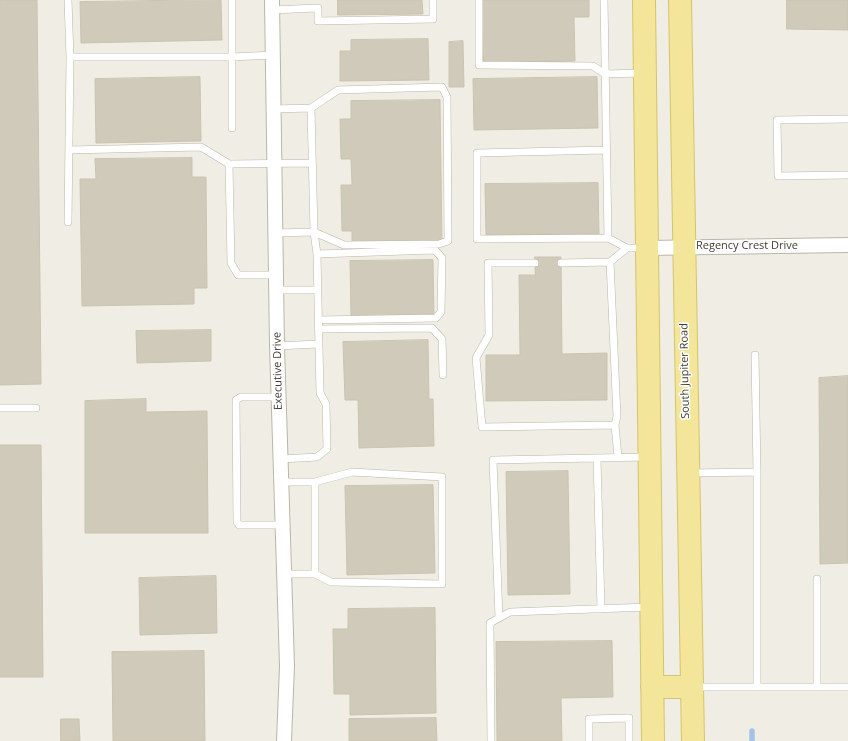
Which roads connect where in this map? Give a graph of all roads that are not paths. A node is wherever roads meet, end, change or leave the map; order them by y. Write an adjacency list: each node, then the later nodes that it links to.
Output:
1 (68, 0): 10 (lane)
2 (232, 0): 11 (lane)
3 (433, 0): 8 (lane)
4 (478, 0): 13 (lane)
5 (604, 0): 13 (lane)
6 (644, 0): 12 (main road)
7 (680, 0): 29 (main road, South Jupiter Road)
8 (272, 5): 9 (street, Executive Drive)
9 (273, 55): 11 (lane); 15 (street, Executive Drive)
10 (70, 57): 11 (lane); 18 (lane)
11 (232, 57): 17 (lane)
12 (644, 73): 13 (lane); 30 (main road)
13 (605, 74): 19 (lane)
14 (311, 108): 15 (lane); 20 (lane); 25 (lane)
15 (274, 109): 22 (street, Executive Drive)
16 (848, 119): 23 (lane)
17 (232, 128)
18 (69, 150): 21 (lane); 24 (lane)
19 (607, 150): 27 (lane); 27 (lane)
20 (312, 163): 22 (lane); 25 (lane)
21 (229, 164): 22 (lane); 35 (lane)
22 (274, 164): 26 (street, Executive Drive)
23 (848, 175)
24 (68, 222)
25 (314, 232): 26 (lane); 31 (lane)
26 (276, 233): 35 (street, Executive Drive)
27 (608, 238): 30 (lane)
28 (848, 245): 29 (street, Regency Crest Drive)
29 (683, 247): 30 (street, Regency Crest Drive); 53 (main road, South Jupiter Road)
30 (637, 248): 33 (lane); 49 (main road)
31 (317, 254): 37 (lane); 38 (lane)
32 (561, 262): 33 (lane)
33 (610, 262): 47 (lane)
34 (535, 263): 47 (lane)
35 (276, 275): 36 (street, Executive Drive)
36 (277, 290): 37 (lane); 41 (street, Executive Drive)
37 (317, 290): 38 (lane)
38 (318, 320): 39 (lane)
39 (318, 329): 40 (lane); 43 (lane)
40 (318, 344): 41 (lane); 51 (lane)
41 (277, 346): 44 (street, Executive Drive)
42 (755, 355): 52 (lane)
43 (443, 375)
44 (279, 397): 51 (street, Executive Drive); 56 (lane)
45 (0, 408): 46 (lane)
46 (36, 408)
47 (615, 425): 48 (lane)
48 (618, 457): 49 (lane); 50 (lane)
49 (649, 457): 60 (main road)
50 (597, 458): 61 (lane); 62 (lane)
51 (281, 459): 54 (street, Executive Drive)
52 (757, 472): 53 (lane); 65 (lane)
53 (688, 473): 64 (main road, South Jupiter Road)
54 (281, 482): 55 (lane); 56 (street, Executive Drive)
55 (315, 482): 58 (lane); 58 (lane)
56 (282, 525): 57 (street, Executive Drive)
57 (284, 574): 58 (lane); 68 (street, Executive Drive)
58 (315, 574)
59 (817, 580): 66 (lane)
60 (651, 607): 61 (lane); 63 (main road)
61 (602, 609): 62 (lane)
62 (499, 618): 69 (lane)
63 (652, 687): 64 (main road); 72 (main road)
64 (692, 687): 65 (lane); 73 (main road, South Jupiter Road)
65 (757, 687): 66 (lane)
66 (817, 687): 67 (lane)
67 (848, 687)
68 (284, 741)
69 (491, 741)
70 (589, 741): 71 (lane)
71 (629, 741)
72 (653, 741)
73 (693, 741)

